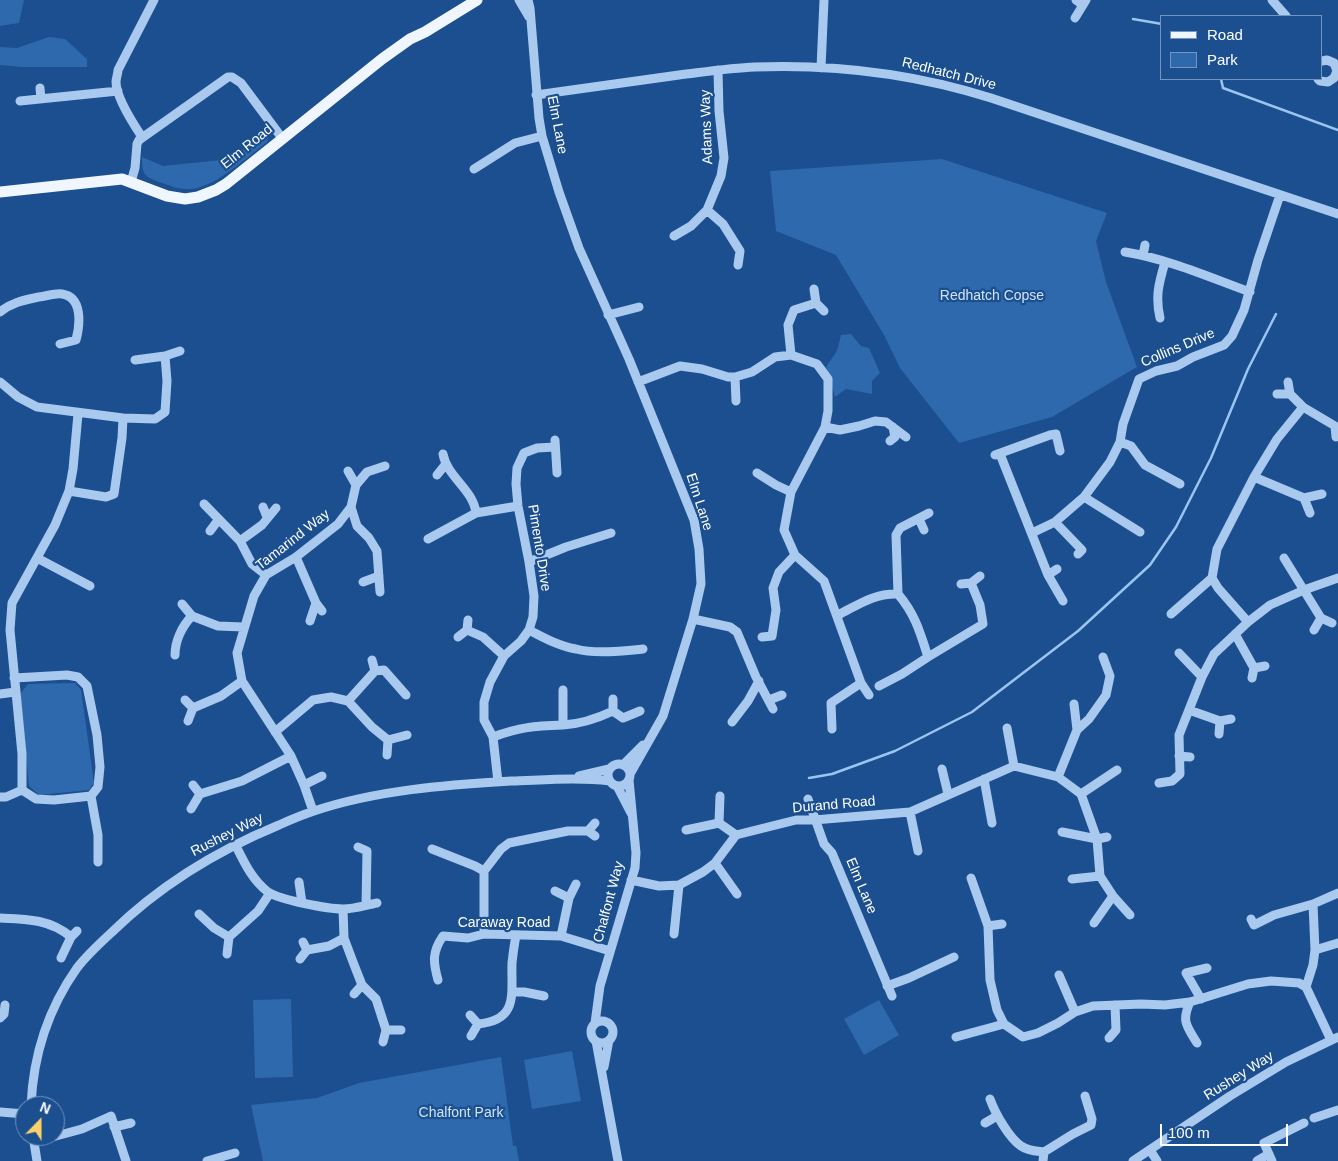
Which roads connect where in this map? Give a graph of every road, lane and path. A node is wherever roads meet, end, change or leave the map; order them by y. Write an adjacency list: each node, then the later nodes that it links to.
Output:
1 (154, 0): 16 (street)
2 (477, 0): 22 (main road, Elm Road)
3 (519, 0): 10 (street, Elm Lane)
4 (528, 0): 10 (street, Elm Lane)
5 (824, 0): 12 (street)
6 (1272, 0): 8 (street)
7 (1081, 2): 9 (street)
8 (1285, 15)
9 (1075, 18)
10 (530, 19): 17 (street, Elm Lane)
11 (1323, 61): 14 (street)
12 (820, 68): 13 (street, Redhatch Drive); 26 (street, Redhatch Drive)
13 (718, 70): 17 (street, Redhatch Drive); 27 (street, Adams Way)
14 (1319, 80)
15 (40, 88): 18 (street)
16 (118, 91): 18 (street); 21 (street)
17 (536, 95): 20 (street, Elm Lane)
18 (41, 99): 19 (street)
19 (20, 101)
20 (542, 136): 23 (street); 41 (street, Elm Lane)
21 (142, 137): 22 (street); 24 (street)
22 (282, 138): 24 (main road, Elm Road)
23 (474, 169)
24 (131, 182): 25 (main road, Elm Road)
25 (0, 192)
26 (1280, 195): 28 (street, Redhatch Drive); 36 (street, Collins Drive)
27 (707, 210): 29 (street, Adams Way); 34 (street)
28 (1338, 214)
29 (674, 236)
30 (1145, 245): 32 (street)
31 (1125, 252): 32 (street)
32 (1143, 255): 33 (street)
33 (1165, 262): 36 (street); 42 (street)
34 (738, 265)
35 (814, 289): 37 (street)
36 (1250, 292): 64 (street, Collins Drive)
37 (816, 303): 39 (street); 45 (street)
38 (639, 307): 41 (street)
39 (824, 311)
40 (0, 312): 43 (street)
41 (608, 315): 50 (street, Elm Lane)
42 (1160, 318)
43 (60, 344)
44 (180, 351): 46 (street)
45 (791, 354): 48 (street); 59 (street)
46 (165, 356): 47 (street); 57 (street)
47 (135, 360)
48 (735, 377): 50 (street); 54 (street)
49 (0, 382): 56 (street)
50 (638, 382): 126 (street, Elm Lane)
51 (1288, 382): 53 (street)
52 (1276, 394): 53 (street)
53 (1290, 394): 55 (street)
54 (736, 401)
55 (1304, 407): 58 (street); 73 (street)
56 (78, 414): 57 (street); 76 (street)
57 (123, 418): 76 (street)
58 (1337, 425): 62 (street)
59 (825, 427): 60 (street); 77 (street)
60 (893, 427): 61 (street); 63 (street)
61 (906, 437)
62 (1336, 437)
63 (890, 441)
64 (1120, 442): 74 (street); 79 (street, Collins Drive)
65 (1060, 451): 97 (street)
66 (443, 454): 67 (street)
67 (445, 465): 72 (street); 86 (street)
68 (385, 466): 75 (street)
69 (348, 471): 75 (street)
70 (558, 474): 82 (street, Pimento Drive)
71 (757, 474): 77 (street)
72 (437, 475)
73 (1254, 476): 80 (street); 111 (street)
74 (1180, 484)
75 (356, 485): 84 (street, Tamarind Way)
76 (69, 491): 103 (street)
77 (791, 492): 101 (street)
78 (1322, 494): 80 (street)
79 (1084, 497): 92 (street, Collins Drive); 95 (street)
80 (1304, 498): 88 (street)
81 (204, 504): 90 (street)
82 (518, 506): 86 (street); 105 (street, Pimento Drive)
83 (263, 507): 89 (street)
84 (351, 507): 102 (street, Tamarind Way); 108 (street, Tamarind Way)
85 (276, 508): 89 (street)
86 (476, 513): 98 (street)
87 (929, 513): 91 (street)
88 (1310, 513)
89 (267, 517): 99 (street)
90 (219, 519): 94 (street); 99 (street)
91 (919, 519): 93 (street); 119 (street)
92 (1055, 522): 97 (street, Collins Drive); 100 (street)
93 (924, 530)
94 (210, 531)
95 (1136, 531)
96 (611, 533): 105 (street)
97 (1032, 533): 110 (street)
98 (428, 539)
99 (240, 541): 107 (street)
100 (1078, 554)
101 (795, 555): 123 (street); 137 (street)
102 (296, 557): 107 (street, Tamarind Way); 128 (street)
103 (38, 558): 116 (street); 149 (street)
104 (1284, 558): 117 (street)
105 (530, 562): 133 (street, Pimento Drive)
106 (1057, 569): 110 (street)
107 (266, 575): 131 (street, Tamarind Way)
108 (379, 576): 113 (street); 118 (street, Tamarind Way)
109 (980, 576): 114 (street)
110 (1048, 576): 120 (street)
111 (1212, 578): 122 (street); 129 (street)
112 (1338, 578): 117 (street)
113 (363, 582)
114 (972, 583): 115 (street); 142 (street)
115 (961, 584)
116 (90, 586)
117 (1304, 590): 125 (street); 129 (street)
118 (380, 592)
119 (898, 594): 123 (street); 142 (street)
120 (1063, 601)
121 (182, 604): 124 (street)
122 (1174, 608)
123 (838, 615): 153 (street)
124 (192, 616): 131 (street); 140 (street)
125 (1321, 618): 130 (street); 134 (street)
126 (693, 619): 152 (street); 183 (street)
127 (468, 620): 132 (street)
128 (310, 621)
129 (1248, 622): 135 (street)
130 (1332, 623)
131 (243, 628): 151 (street, Tamarind Way)
132 (468, 630): 136 (street); 141 (street)
133 (529, 630): 138 (street); 141 (street)
134 (1314, 630)
135 (1235, 634): 146 (street); 148 (street)
136 (458, 637)
137 (762, 637)
138 (642, 649)
139 (1179, 653): 148 (street)
140 (175, 655)
141 (504, 656): 182 (street)
142 (928, 656): 154 (street)
143 (1103, 657): 178 (street)
144 (372, 660): 147 (street)
145 (1265, 666): 146 (street)
146 (1254, 668): 150 (street)
147 (375, 671): 159 (street); 164 (street)
148 (1202, 677): 168 (street)
149 (14, 678): 156 (street); 208 (street)
150 (1252, 678)
151 (242, 681): 166 (street); 179 (street, Tamarind Way)
152 (759, 681): 163 (street); 174 (street)
153 (861, 683): 158 (street); 177 (street)
154 (879, 686)
155 (563, 690): 175 (street)
156 (15, 692): 157 (street); 204 (street)
157 (0, 694)
158 (869, 694)
159 (406, 695)
160 (782, 695): 163 (street)
161 (613, 699): 169 (street)
162 (186, 700): 166 (street)
163 (769, 700): 167 (street)
164 (348, 701): 179 (street); 184 (street)
165 (1074, 704): 178 (street)
166 (193, 708): 172 (street)
167 (773, 709)
168 (1189, 710): 173 (street); 187 (street)
169 (613, 711): 170 (street); 175 (street)
170 (640, 711)
171 (1231, 719): 173 (street)
172 (188, 721)
173 (1220, 721): 180 (street)
174 (732, 722)
175 (563, 725): 182 (street)
176 (1007, 728): 190 (street)
177 (832, 729)
178 (1077, 730): 196 (street)
179 (275, 732): 186 (street, Tamarind Way)
180 (1219, 734)
181 (407, 735): 184 (street)
182 (493, 737): 199 (street)
183 (648, 739): 189 (street); 195 (street)
184 (388, 740): 185 (street)
185 (387, 755)
186 (291, 756): 203 (street, Tamarind Way); 205 (street)
187 (1179, 756): 188 (street); 201 (street)
188 (1190, 756)
189 (623, 765): 191 (street); 195 (street)
190 (1014, 766): 196 (street); 198 (street, Durand Road)
191 (609, 769): 197 (street, Rushey Way); 200 (street)
192 (942, 769): 206 (street)
193 (1117, 770): 207 (street)
194 (322, 776): 203 (street)
195 (629, 777): 200 (street); 215 (street, Chalfont Way)
196 (1058, 777): 207 (street)
197 (569, 779): 199 (street, Rushey Way); 200 (street, Rushey Way)
198 (984, 780): 206 (street, Durand Road); 219 (street)
199 (498, 782): 213 (street, Rushey Way)
200 (613, 783): 215 (street, Chalfont Way)
201 (1159, 783)
202 (193, 785): 205 (street)
203 (304, 785): 213 (street, Tamarind Way)
204 (22, 790): 208 (street); 210 (street)
205 (200, 794): 212 (street)
206 (948, 794): 214 (street, Durand Road)
207 (1081, 794): 224 (street)
208 (91, 796): 229 (street)
209 (720, 796): 218 (street)
210 (0, 797)
211 (808, 799): 216 (street, Elm Lane)
212 (191, 808)
213 (314, 811): 225 (street, Rushey Way)
214 (910, 812): 216 (street, Durand Road); 228 (street)
215 (631, 813): 235 (street, Chalfont Way)
216 (814, 820): 222 (street, Durand Road); 274 (street, Elm Lane)
217 (595, 823): 231 (street)
218 (718, 823): 220 (street); 222 (street)
219 (992, 823)
220 (686, 830)
221 (1062, 832): 224 (street)
222 (736, 835): 230 (street)
223 (1107, 837): 224 (street)
224 (1097, 839): 232 (street)
225 (235, 844): 240 (street); 301 (street, Rushey Way)
226 (358, 846): 248 (street)
227 (432, 849): 231 (street)
228 (918, 851)
229 (98, 862)
230 (715, 863): 238 (street); 242 (street)
231 (484, 871): 257 (street)
232 (1100, 876): 234 (street); 243 (street)
233 (971, 878): 255 (street)
234 (1072, 878)
235 (631, 880): 238 (street); 265 (street, Chalfont Way)
236 (299, 882): 245 (street)
237 (576, 884): 244 (street)
238 (678, 885): 258 (street)
239 (555, 891): 244 (street)
240 (270, 893): 245 (street); 261 (street)
241 (1338, 893): 247 (street)
242 (738, 894)
243 (1113, 896): 251 (street); 253 (street)
244 (568, 898): 260 (street)
245 (302, 903): 249 (street)
246 (377, 903): 248 (street)
247 (1313, 904): 256 (street); 264 (street)
248 (366, 905): 249 (street)
249 (342, 909): 262 (street)
250 (199, 914): 261 (street)
251 (1130, 914)
252 (0, 918): 267 (street)
253 (1094, 923)
254 (1002, 924): 255 (street)
255 (988, 926): 289 (street)
256 (1254, 926)
257 (484, 934): 259 (street, Caraway Road); 272 (street, Caraway Road)
258 (674, 934)
259 (516, 936): 260 (street, Caraway Road); 276 (street)
260 (561, 936): 265 (street, Caraway Road)
261 (229, 937): 266 (street)
262 (344, 938): 269 (street); 273 (street)
263 (1338, 943): 264 (street)
264 (1315, 950): 275 (street)
265 (610, 951): 279 (street, Chalfont Way)
266 (227, 954)
267 (61, 958)
268 (954, 958): 274 (street)
269 (300, 959)
270 (1207, 968): 281 (street)
271 (1059, 975): 284 (street)
272 (438, 980)
273 (362, 985): 277 (street); 290 (street)
274 (887, 986): 280 (street, Elm Lane)
275 (1306, 987): 281 (street); 295 (street)
276 (512, 992): 278 (street); 288 (street)
277 (354, 994)
278 (544, 996)
279 (598, 996): 286 (street); 287 (street, Chalfont Way)
280 (892, 996)
281 (1201, 999): 282 (street)
282 (1190, 1002): 283 (street); 299 (street)
283 (1115, 1005): 284 (street); 294 (street)
284 (1075, 1012): 289 (street)
285 (470, 1015): 288 (street)
286 (606, 1021): 287 (street); 296 (street)
287 (595, 1023): 297 (street)
288 (478, 1024): 292 (street)
289 (1004, 1024): 293 (street)
290 (386, 1030): 291 (street); 298 (street)
291 (401, 1030)
292 (471, 1036)
293 (956, 1037)
294 (1109, 1038)
295 (1334, 1038): 315 (street, Rushey Way)
296 (609, 1040): 297 (street); 300 (street)
297 (596, 1041): 300 (street)
298 (383, 1042)
299 (1197, 1043)
300 (603, 1072): 322 (street)
301 (32, 1096)
302 (1085, 1096): 317 (street)
303 (990, 1099): 307 (street)
304 (1338, 1110): 308 (street)
305 (0, 1112): 306 (street)
306 (15, 1113)
307 (997, 1116): 310 (street); 317 (street)
308 (1314, 1118)
309 (131, 1123): 312 (street)
310 (985, 1123)
311 (1304, 1123): 318 (street)
312 (114, 1127): 313 (street); 320 (street)
313 (65, 1134)
314 (35, 1146): 319 (street)
315 (1150, 1150): 323 (street, Rushey Way); 324 (street)
316 (235, 1153): 321 (street)
317 (1044, 1157)
318 (1270, 1158): 325 (street)
319 (37, 1161)
320 (126, 1161)
321 (206, 1161)
322 (618, 1161)
323 (1133, 1161)
324 (1157, 1161)
325 (1257, 1161)

